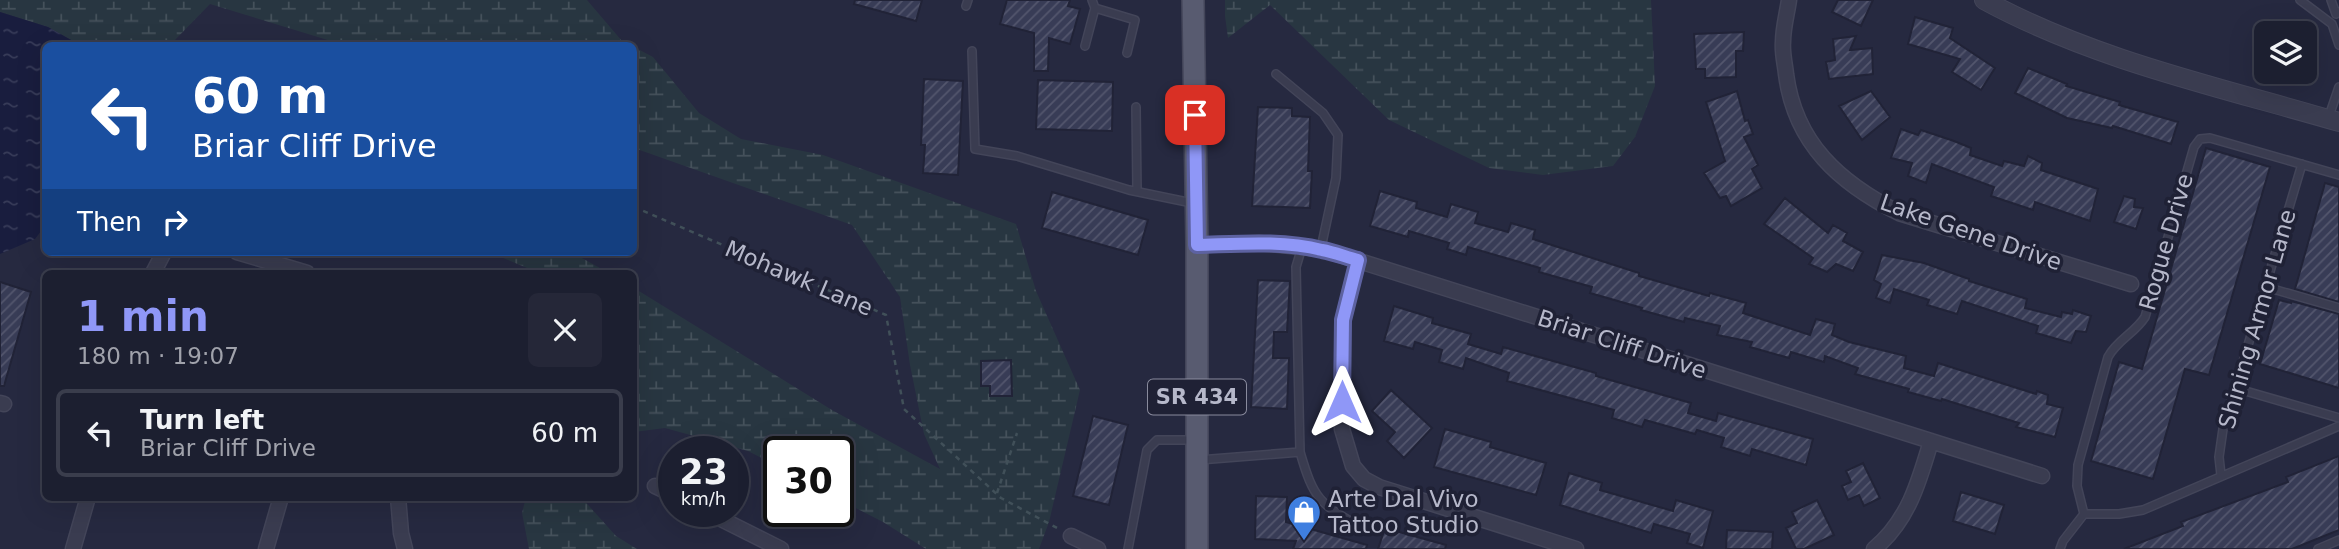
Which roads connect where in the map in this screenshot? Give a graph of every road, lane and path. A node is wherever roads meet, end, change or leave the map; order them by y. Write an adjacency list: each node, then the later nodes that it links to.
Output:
1 (1193, 0): 20 (main road, SR 434)
2 (1789, 0): 28 (street, Lake Gene Drive)
3 (1984, 0): 16 (street)
4 (2300, 0): 8 (lane)
5 (2331, 0): 7 (lane)
6 (1093, 4): 10 (lane); 12 (lane)
7 (2337, 13): 8 (lane)
8 (2332, 24): 9 (lane)
9 (2339, 45)
10 (1084, 46)
11 (972, 51): 19 (lane)
12 (1127, 53)
13 (1276, 74): 24 (lane)
14 (2339, 87): 16 (lane)
15 (1136, 107): 19 (lane)
16 (2334, 121)
17 (2302, 164): 18 (lane, Rogue Drive); 29 (lane, Shining Armor Lane); 46 (lane, Rogue Drive)
18 (2339, 175)
19 (1137, 191): 20 (lane)
20 (1196, 204): 22 (main road, SR 434)
21 (637, 208): 42 (path, Mohawk Lane)
22 (1197, 245): 23 (street, Briar Cliff Drive); 36 (main road, SR 434)
23 (1302, 246): 24 (street, Briar Cliff Drive); 37 (lane)
24 (1321, 249): 26 (street, Briar Cliff Drive)
25 (250, 256): 27 (street)
26 (1358, 260): 35 (street, Briar Cliff Drive); 58 (street)
27 (297, 270)
28 (2131, 284)
29 (2266, 286): 30 (lane); 31 (lane, Shining Armor Lane)
30 (2339, 308)
31 (2235, 388): 32 (lane); 38 (lane, Shining Armor Lane)
32 (2339, 418)
33 (2339, 426): 38 (lane)
34 (1017, 433): 42 (path)
35 (1931, 441): 39 (street, Briar Cliff Drive); 59 (street)
36 (1197, 450): 37 (lane); 56 (lane); 57 (main road, SR 434)
37 (1300, 452): 48 (lane)
38 (2221, 475): 46 (lane)
39 (2042, 476)
40 (655, 486): 41 (street)
41 (658, 487)
42 (996, 494): 49 (path, Mohawk Lane)
43 (87, 501): 51 (street)
44 (280, 501): 52 (street)
45 (398, 501): 53 (street)
46 (2084, 514): 60 (lane)
47 (737, 527): 54 (street)
48 (1362, 528)
49 (1071, 536): 55 (street)
50 (2339, 540): 61 (lane)
51 (73, 549)
52 (266, 549)
53 (405, 549)
54 (781, 549)
55 (1098, 549)
56 (1128, 549)
57 (1197, 549)
58 (1576, 549)
59 (1874, 549)
60 (2060, 549)
61 (2318, 549)

